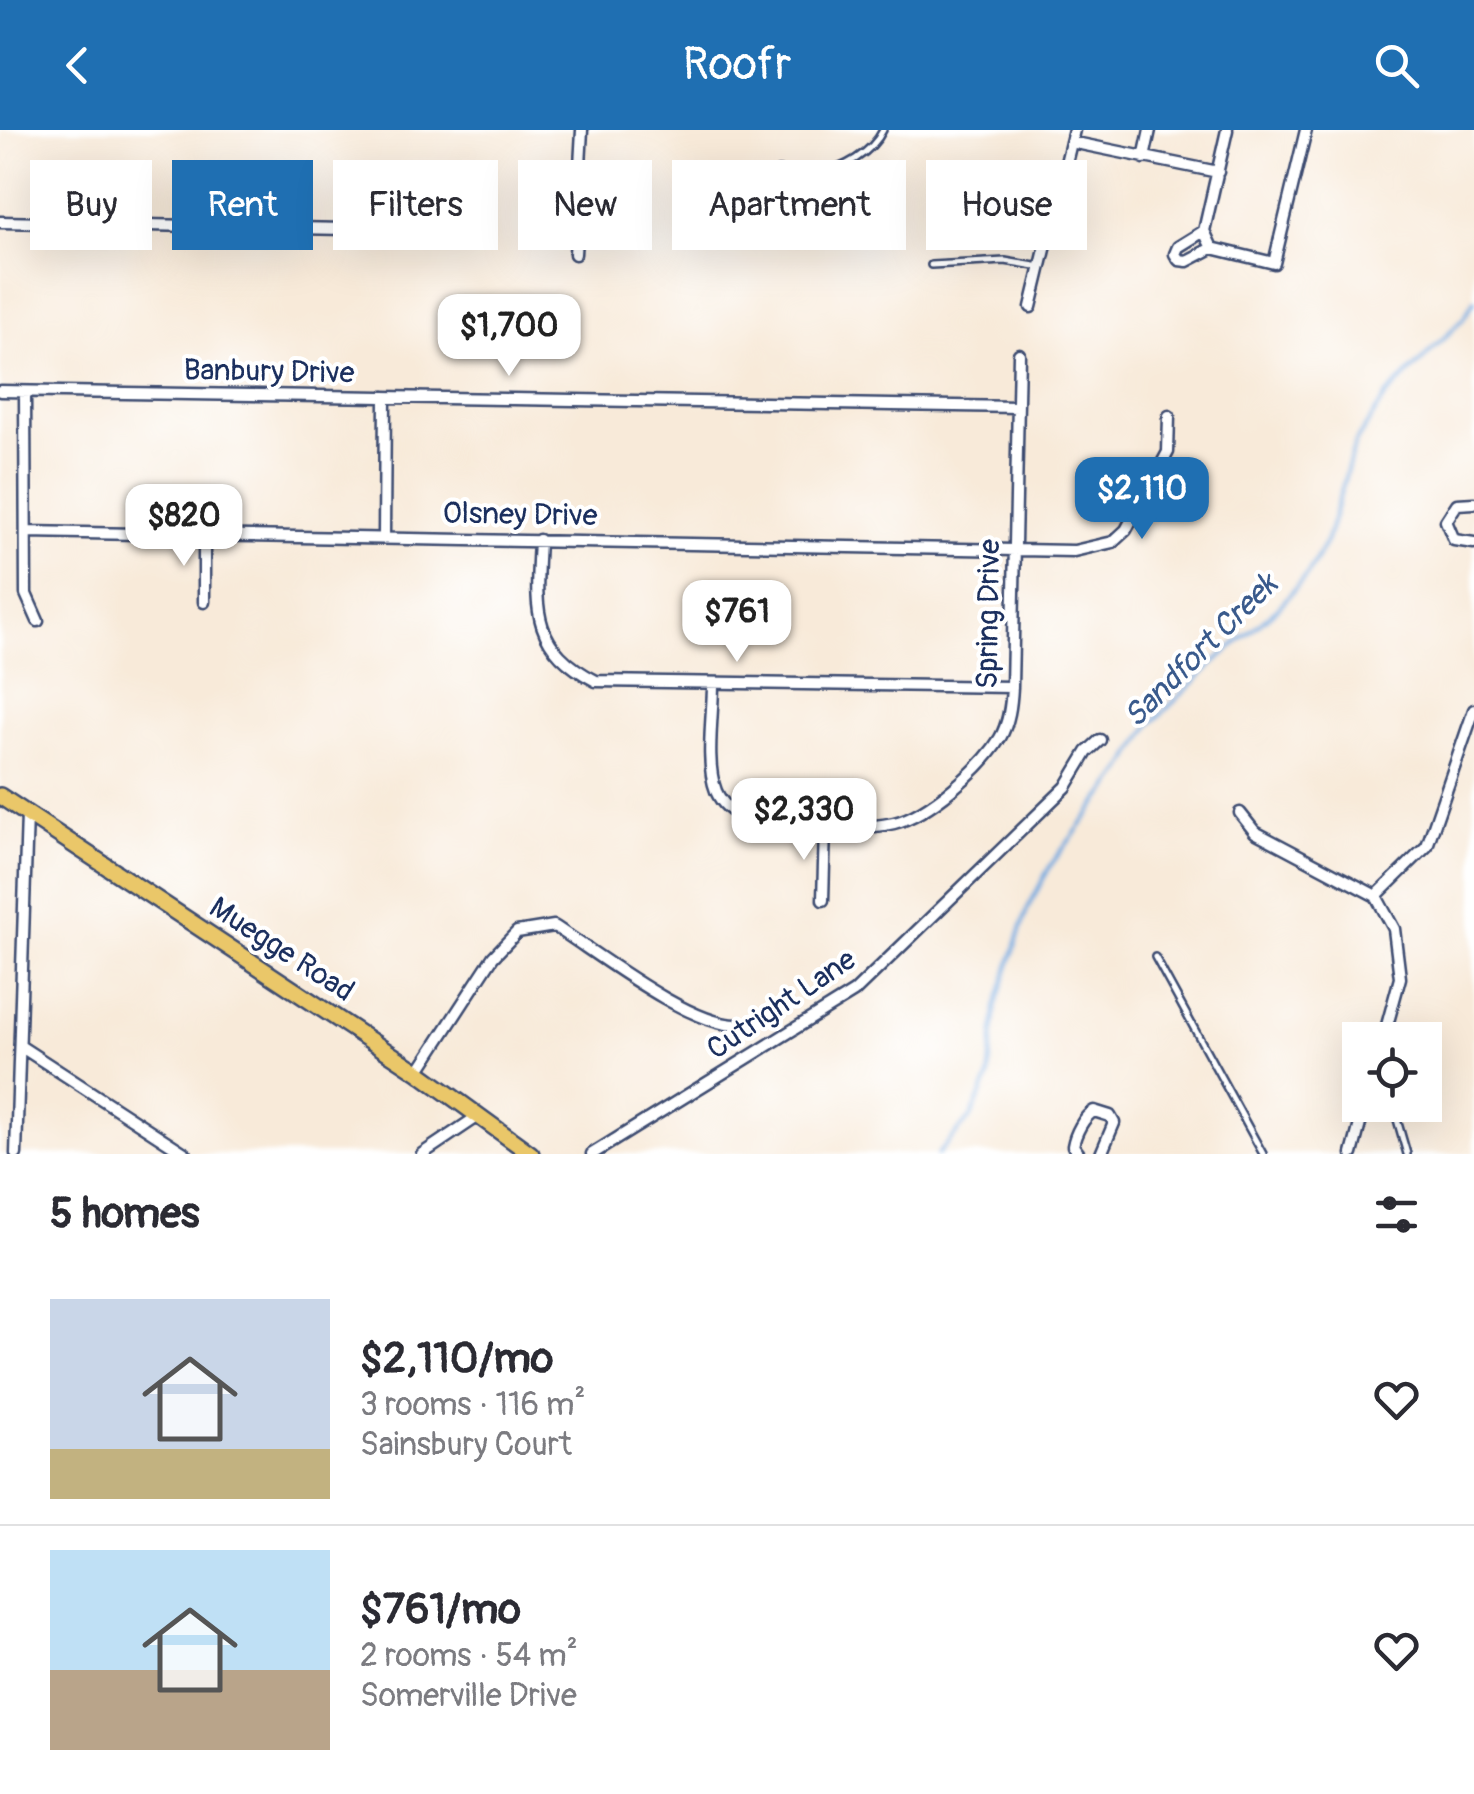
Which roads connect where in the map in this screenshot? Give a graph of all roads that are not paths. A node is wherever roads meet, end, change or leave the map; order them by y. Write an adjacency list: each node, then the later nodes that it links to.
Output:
1 (582, 130): 15 (street)
2 (882, 130): 9 (lane)
3 (1074, 130): 7 (street)
4 (1150, 130): 8 (street)
5 (1228, 130): 10 (street)
6 (1306, 130): 14 (street)
7 (1071, 142): 8 (street); 17 (street)
8 (1144, 158): 10 (street)
9 (853, 160)
10 (1218, 172): 13 (street)
11 (0, 222): 12 (street)
12 (333, 229)
13 (1204, 231): 14 (street); 14 (street)
14 (1212, 248)
15 (575, 254)
16 (931, 265): 17 (lane)
17 (1040, 267): 18 (street)
18 (1031, 307)
19 (1019, 354): 23 (street, Spring Drive)
20 (0, 391): 21 (street, Banbury Drive)
21 (25, 392): 22 (street, Banbury Drive); 26 (street)
22 (386, 398): 23 (street, Banbury Drive); 28 (street)
23 (1018, 407): 31 (street, Spring Drive)
24 (1170, 416): 31 (street, Olsney Drive)
25 (1474, 502): 30 (street)
26 (26, 532): 27 (street, Olsney Drive); 33 (street)
27 (204, 536): 28 (street, Olsney Drive); 32 (street)
28 (384, 536): 29 (street, Olsney Drive)
29 (539, 540): 31 (street, Olsney Drive); 34 (street)
30 (1474, 544)
31 (1014, 550): 35 (street, Spring Drive)
32 (204, 602)
33 (38, 621)
34 (713, 685): 35 (street); 41 (street, Spring Drive)
35 (1012, 687): 41 (street, Spring Drive)
36 (1474, 710): 42 (street)
37 (1100, 740): 56 (street, Cutright Lane)
38 (0, 796): 40 (main road, Muegge Road)
39 (1240, 813): 42 (street)
40 (26, 814): 47 (street); 48 (main road, Muegge Road)
41 (825, 827): 43 (street)
42 (1376, 896): 45 (street)
43 (824, 900)
44 (1155, 957): 59 (lane)
45 (1388, 1022)
46 (737, 1025): 48 (street)
47 (20, 1046): 52 (street); 53 (street)
48 (418, 1072): 49 (main road, Muegge Road)
49 (480, 1115): 54 (street); 55 (main road, Muegge Road)
50 (1360, 1122): 60 (street)
51 (1398, 1122): 61 (lane)
52 (16, 1154)
53 (186, 1154)
54 (422, 1154)
55 (530, 1154)
56 (592, 1154)
57 (1079, 1154): 58 (street)
58 (1101, 1154)
59 (1263, 1154)
60 (1352, 1154)
61 (1406, 1154)

